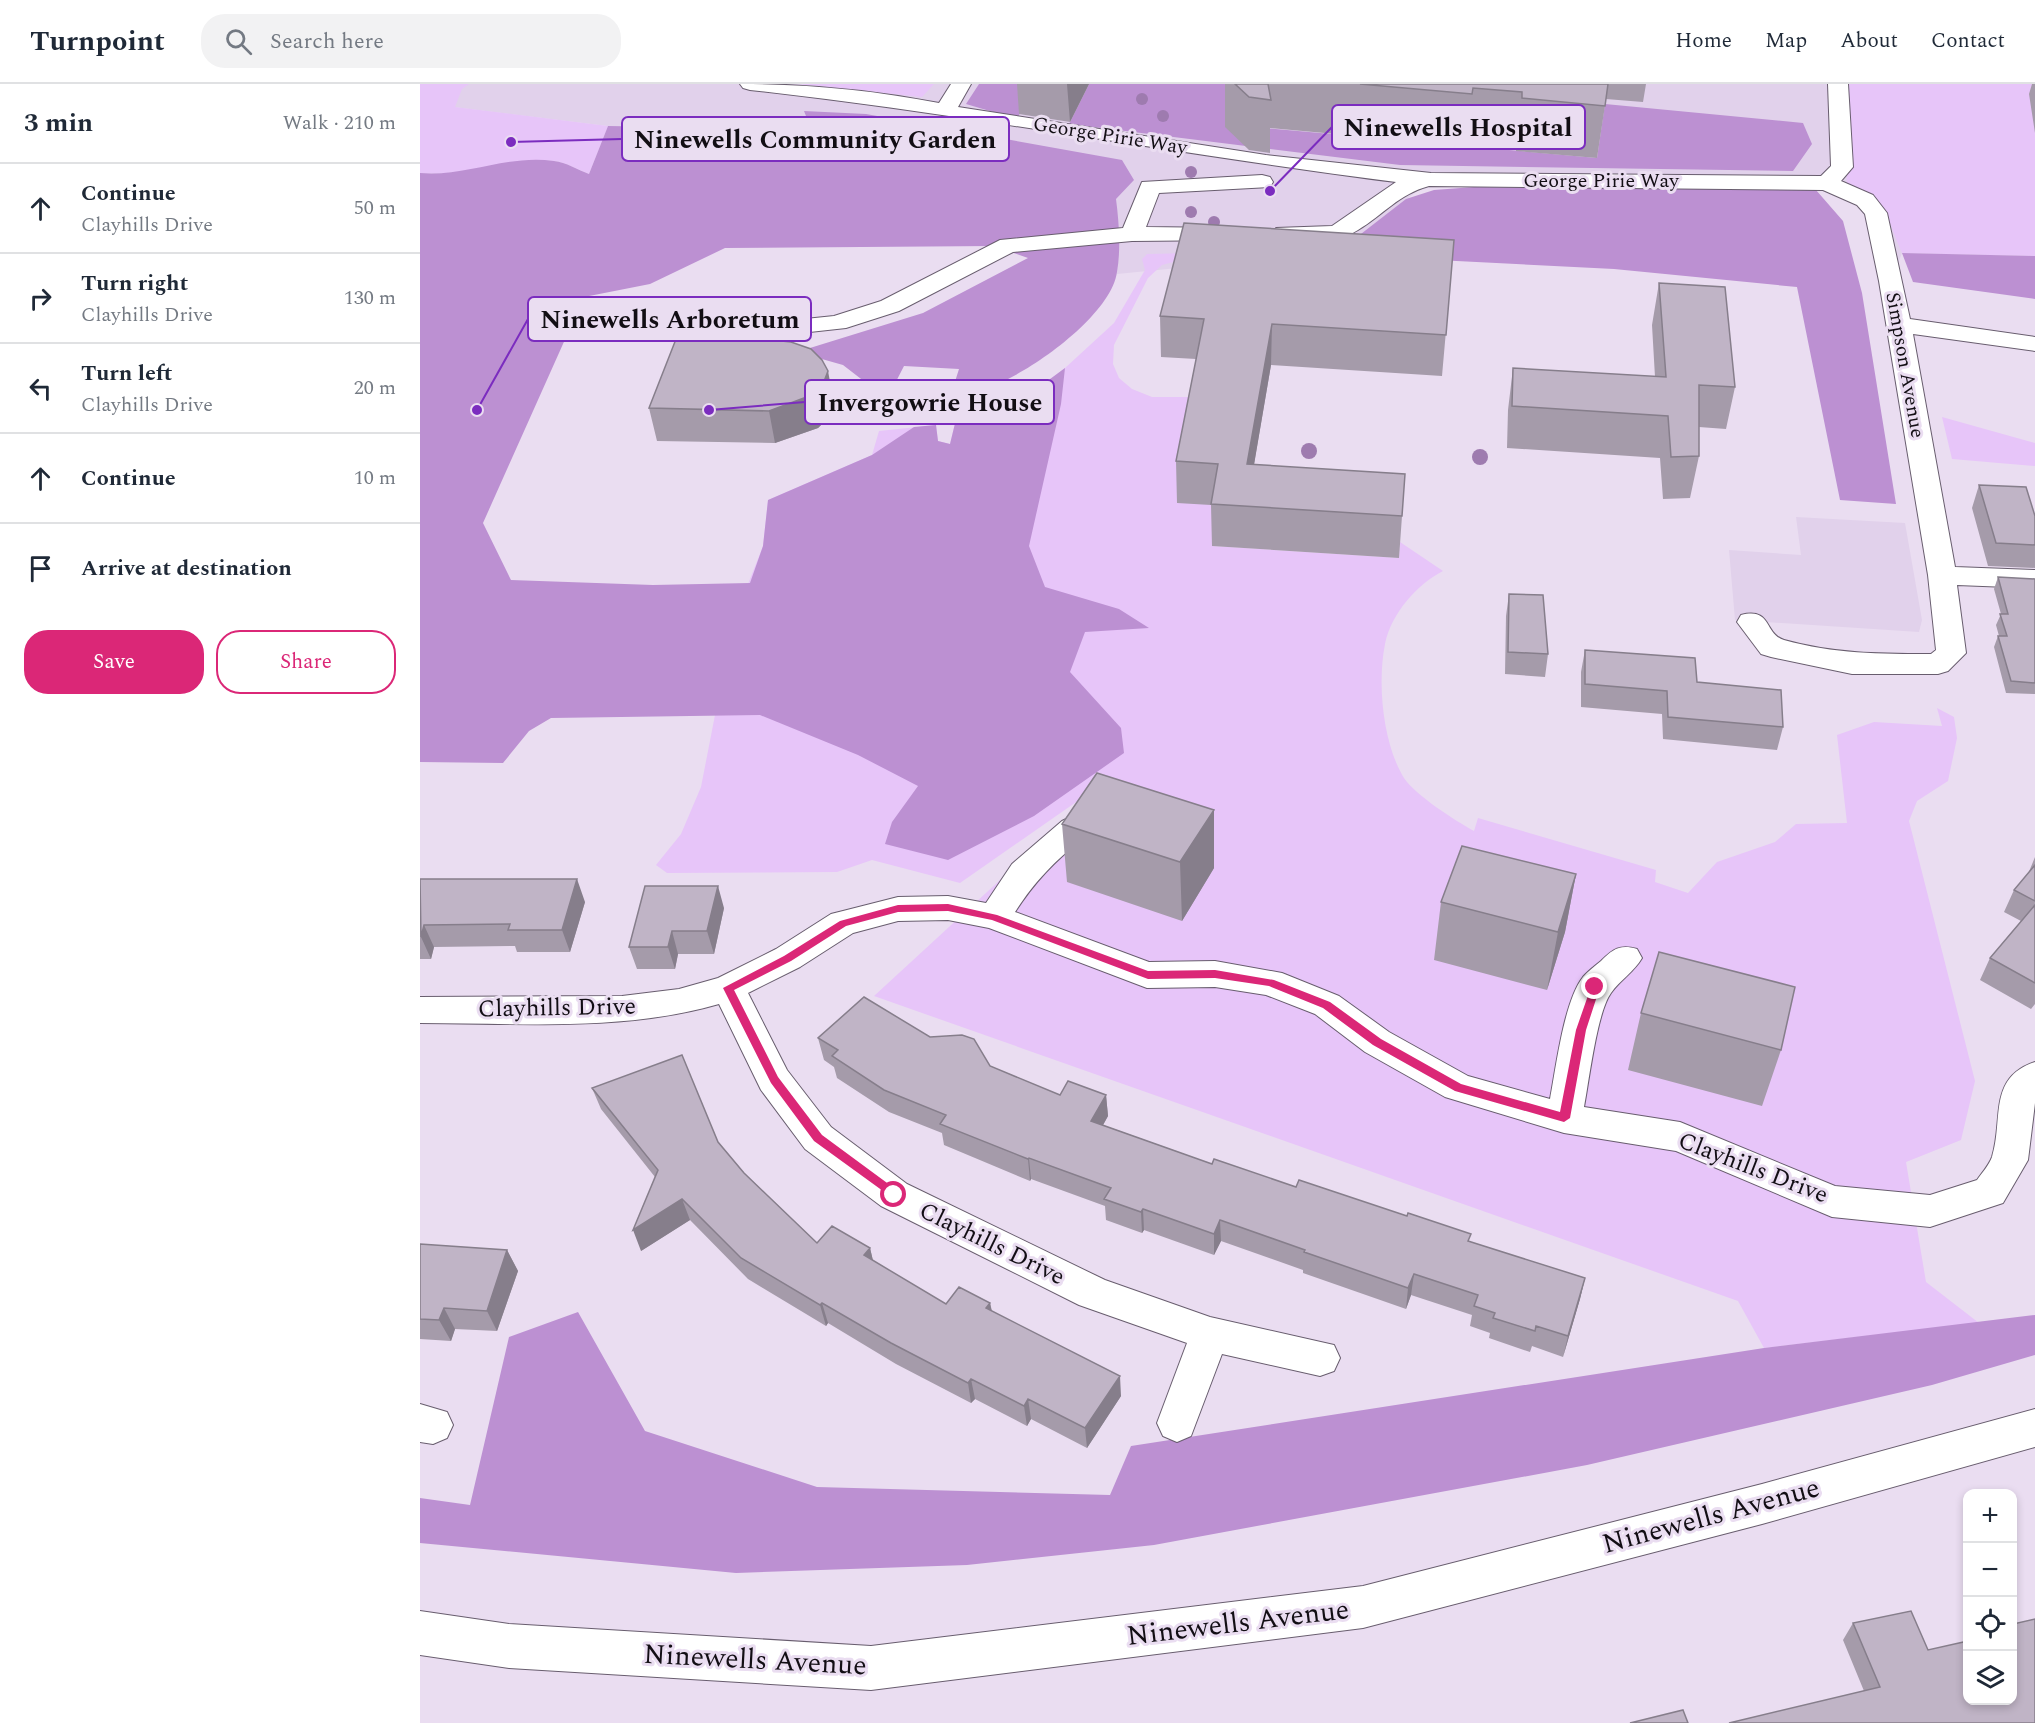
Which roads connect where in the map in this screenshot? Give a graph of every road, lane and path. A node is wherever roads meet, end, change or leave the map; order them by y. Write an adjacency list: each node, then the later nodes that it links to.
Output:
1 (750, 84): 4 (street, George Pirie Way)
2 (961, 84): 4 (street)
3 (1838, 84): 7 (street)
4 (945, 111): 5 (street, George Pirie Way)
5 (1266, 170): 6 (street); 8 (street)
6 (1431, 180): 7 (street, George Pirie Way); 9 (street)
7 (1827, 183): 11 (street, Simpson Avenue)
8 (1132, 234): 10 (street); 12 (street)
9 (1268, 234)
10 (1244, 235)
11 (1898, 325): 13 (street); 14 (street, Simpson Avenue)
12 (737, 333)
13 (2035, 344)
14 (1942, 575): 15 (street); 16 (street, Simpson Avenue)
15 (2035, 579)
16 (1751, 622)
17 (1125, 800): 18 (street)
18 (994, 917): 20 (street, Clayhills Drive); 23 (street, Clayhills Drive)
19 (1625, 958): 23 (street)
20 (728, 988): 21 (street, Clayhills Drive); 24 (street, Clayhills Drive)
21 (420, 1010)
22 (2035, 1076): 23 (street, Clayhills Drive)
23 (1564, 1118)
24 (1210, 1334): 25 (street, Clayhills Drive); 26 (street)
25 (1320, 1358)
26 (1177, 1423)
27 (2035, 1428): 28 (street, Ninewells Avenue)
28 (420, 1634)

